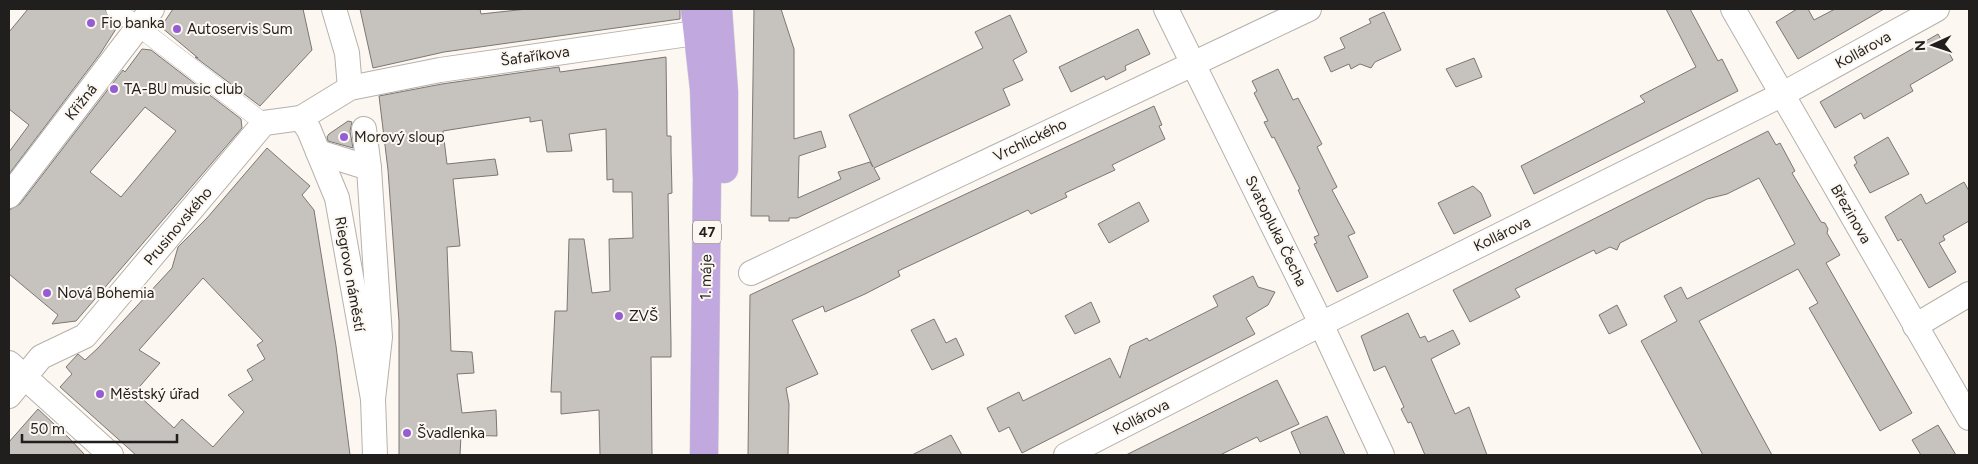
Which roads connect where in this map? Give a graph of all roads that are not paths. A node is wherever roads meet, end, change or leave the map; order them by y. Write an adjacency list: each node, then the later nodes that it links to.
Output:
1 (115, 9): 7 (street)
2 (334, 9): 10 (street)
3 (1166, 9): 9 (street, Svatopluka Čecha)
4 (1308, 9): 9 (street, Vrchlického)
5 (1734, 9): 11 (street, Březinova)
6 (1937, 9): 11 (street, Kollárova)
7 (145, 18): 13 (street); 17 (street, Křižná)
8 (708, 20): 10 (street, Šafaříkova); 28 (main road, 1. máje / 47); 29 (main road, 1. máje / 47)
9 (1194, 62): 18 (street, Vrchlického); 20 (street, Svatopluka Čecha)
10 (350, 88): 12 (street)
11 (1783, 94): 20 (street, Kollárova); 21 (street, Březinova)
12 (301, 118): 13 (street); 15 (street, Riegrovo náměstí)
13 (264, 124): 22 (street, Prusinovského)
14 (364, 130): 16 (street, Riegrovo náměstí)
15 (318, 152): 16 (street); 24 (street, Riegrovo náměstí)
16 (369, 168): 24 (street, Riegrovo náměstí)
17 (9, 196)
18 (752, 273)
19 (1969, 294): 21 (street)
20 (1322, 324): 30 (street, Kollárova); 31 (street, Svatopluka Čecha)
21 (1915, 326): 25 (street, Březinova)
22 (17, 370): 23 (street); 26 (street)
23 (9, 396)
24 (373, 398): 27 (street, Riegrovo náměstí)
25 (1969, 418)
26 (111, 455)
27 (375, 455)
28 (704, 455)
29 (720, 455)
30 (1066, 455)
31 (1382, 455)

